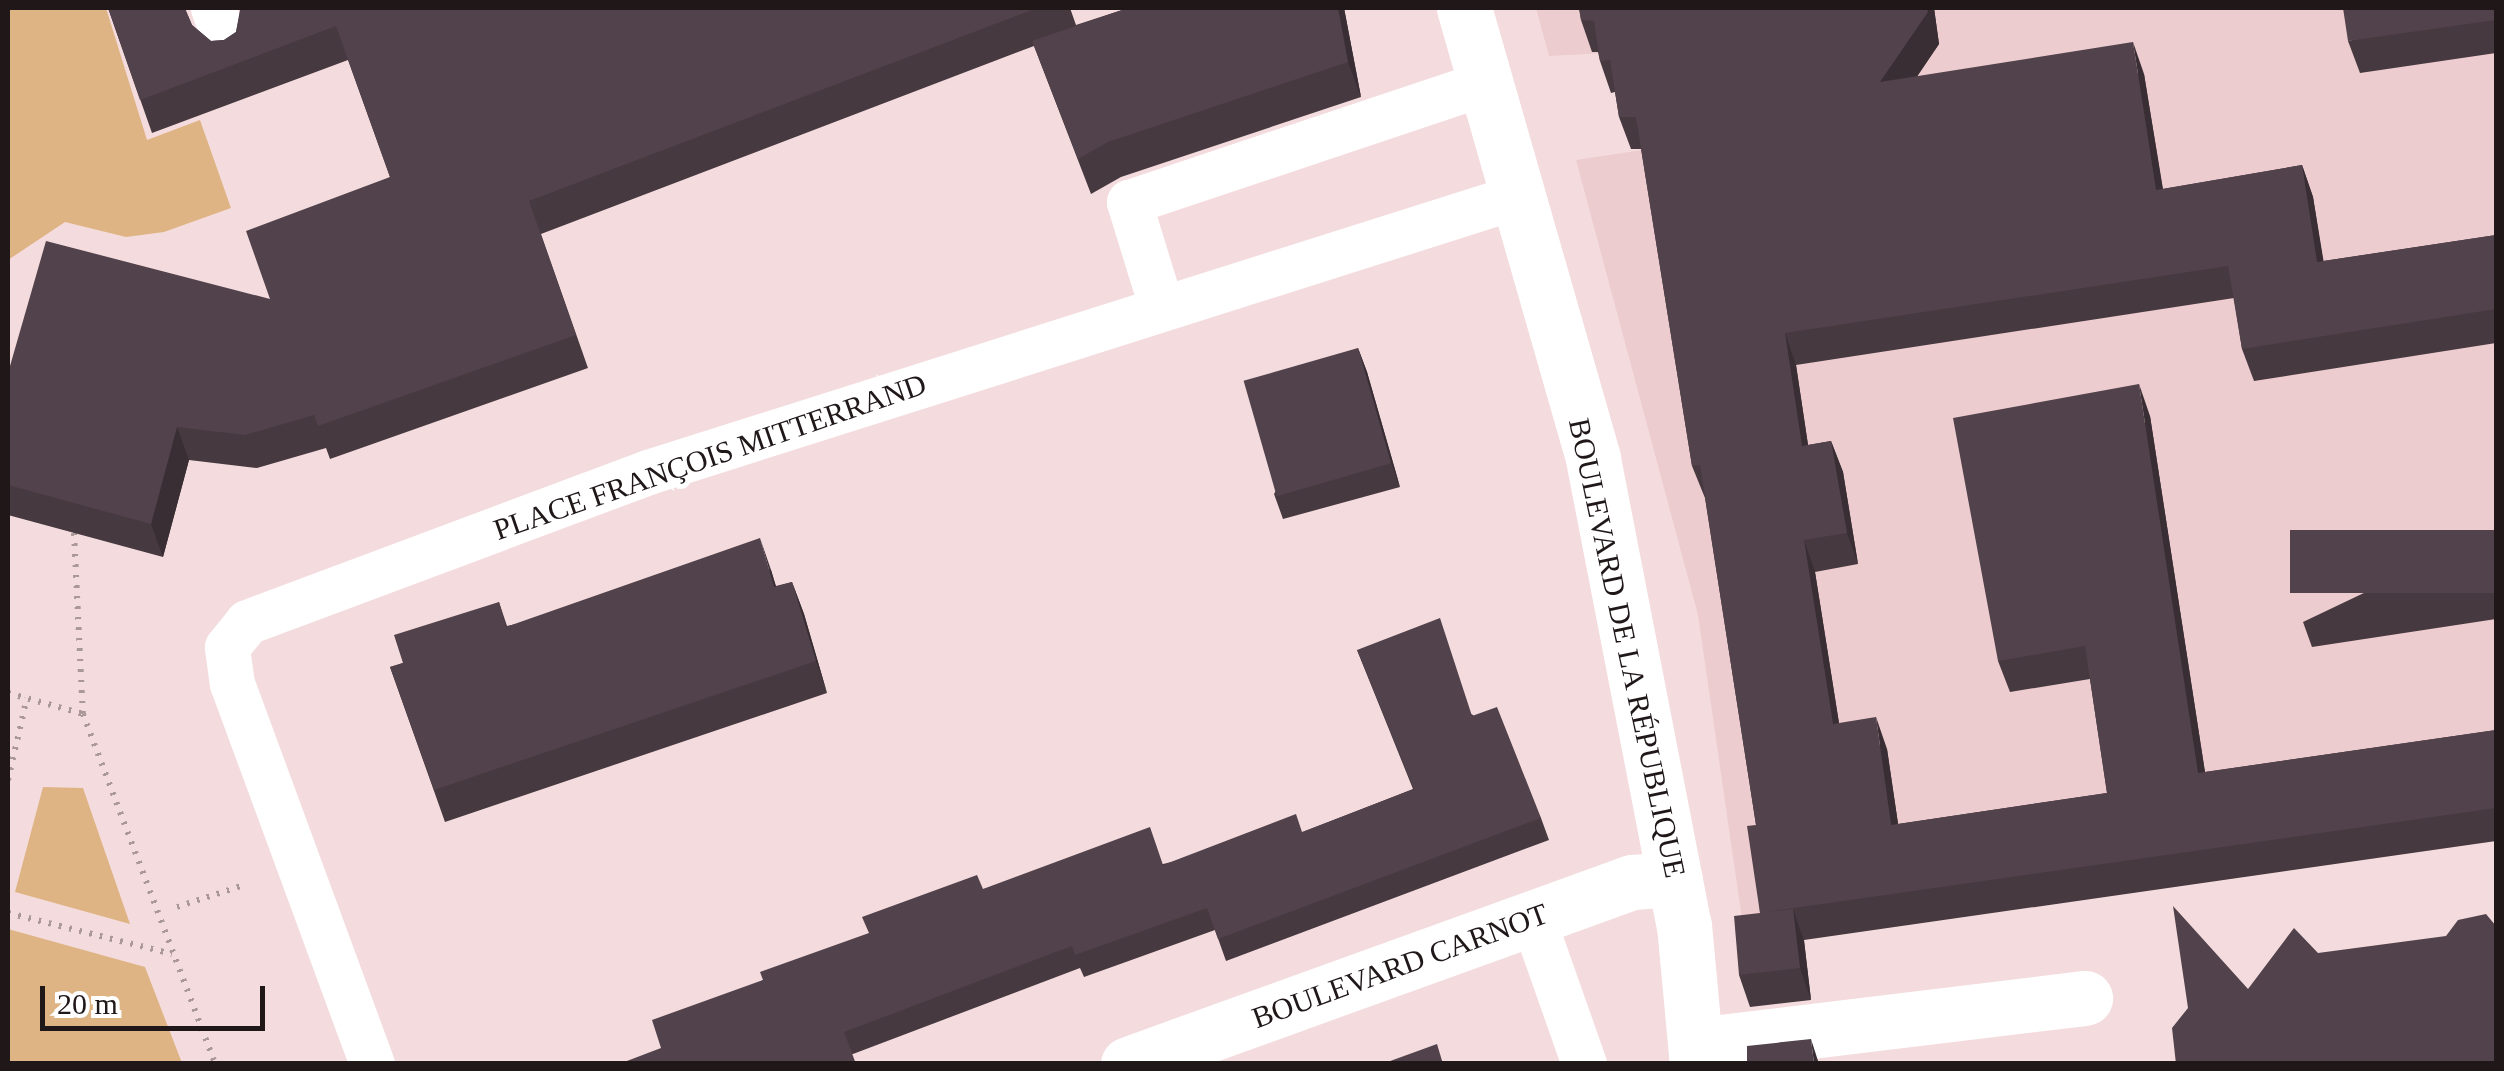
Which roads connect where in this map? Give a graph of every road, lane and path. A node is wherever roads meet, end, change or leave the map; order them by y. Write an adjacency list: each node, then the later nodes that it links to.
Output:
1 (1464, 8): 2 (street, BOULEVARD DE LA RÉPUBLIQUE)
2 (1485, 83): 3 (street, BOULEVARD DE LA RÉPUBLIQUE); 4 (lane)
3 (1514, 197): 4 (lane, PLACE FRANÇOIS MITTERRAND); 10 (street, BOULEVARD DE LA RÉPUBLIQUE)
4 (1161, 306): 17 (lane, PLACE FRANÇOIS MITTERRAND)
5 (74, 533): 8 (path)
6 (8, 693): 7 (path)
7 (27, 698): 8 (path); 9 (path)
8 (83, 714): 13 (path)
9 (8, 780)
10 (1675, 879): 12 (street, BOULEVARD CARNOT); 15 (street, BOULEVARD DE LA RÉPUBLIQUE)
11 (8, 912): 13 (path)
12 (1533, 918): 18 (street, BOULEVARD CARNOT); 19 (lane)
13 (173, 954): 16 (path)
14 (2085, 998): 15 (street)
15 (1697, 1054)
16 (215, 1064)
17 (372, 1064)
18 (1128, 1064)
19 (1584, 1064)

